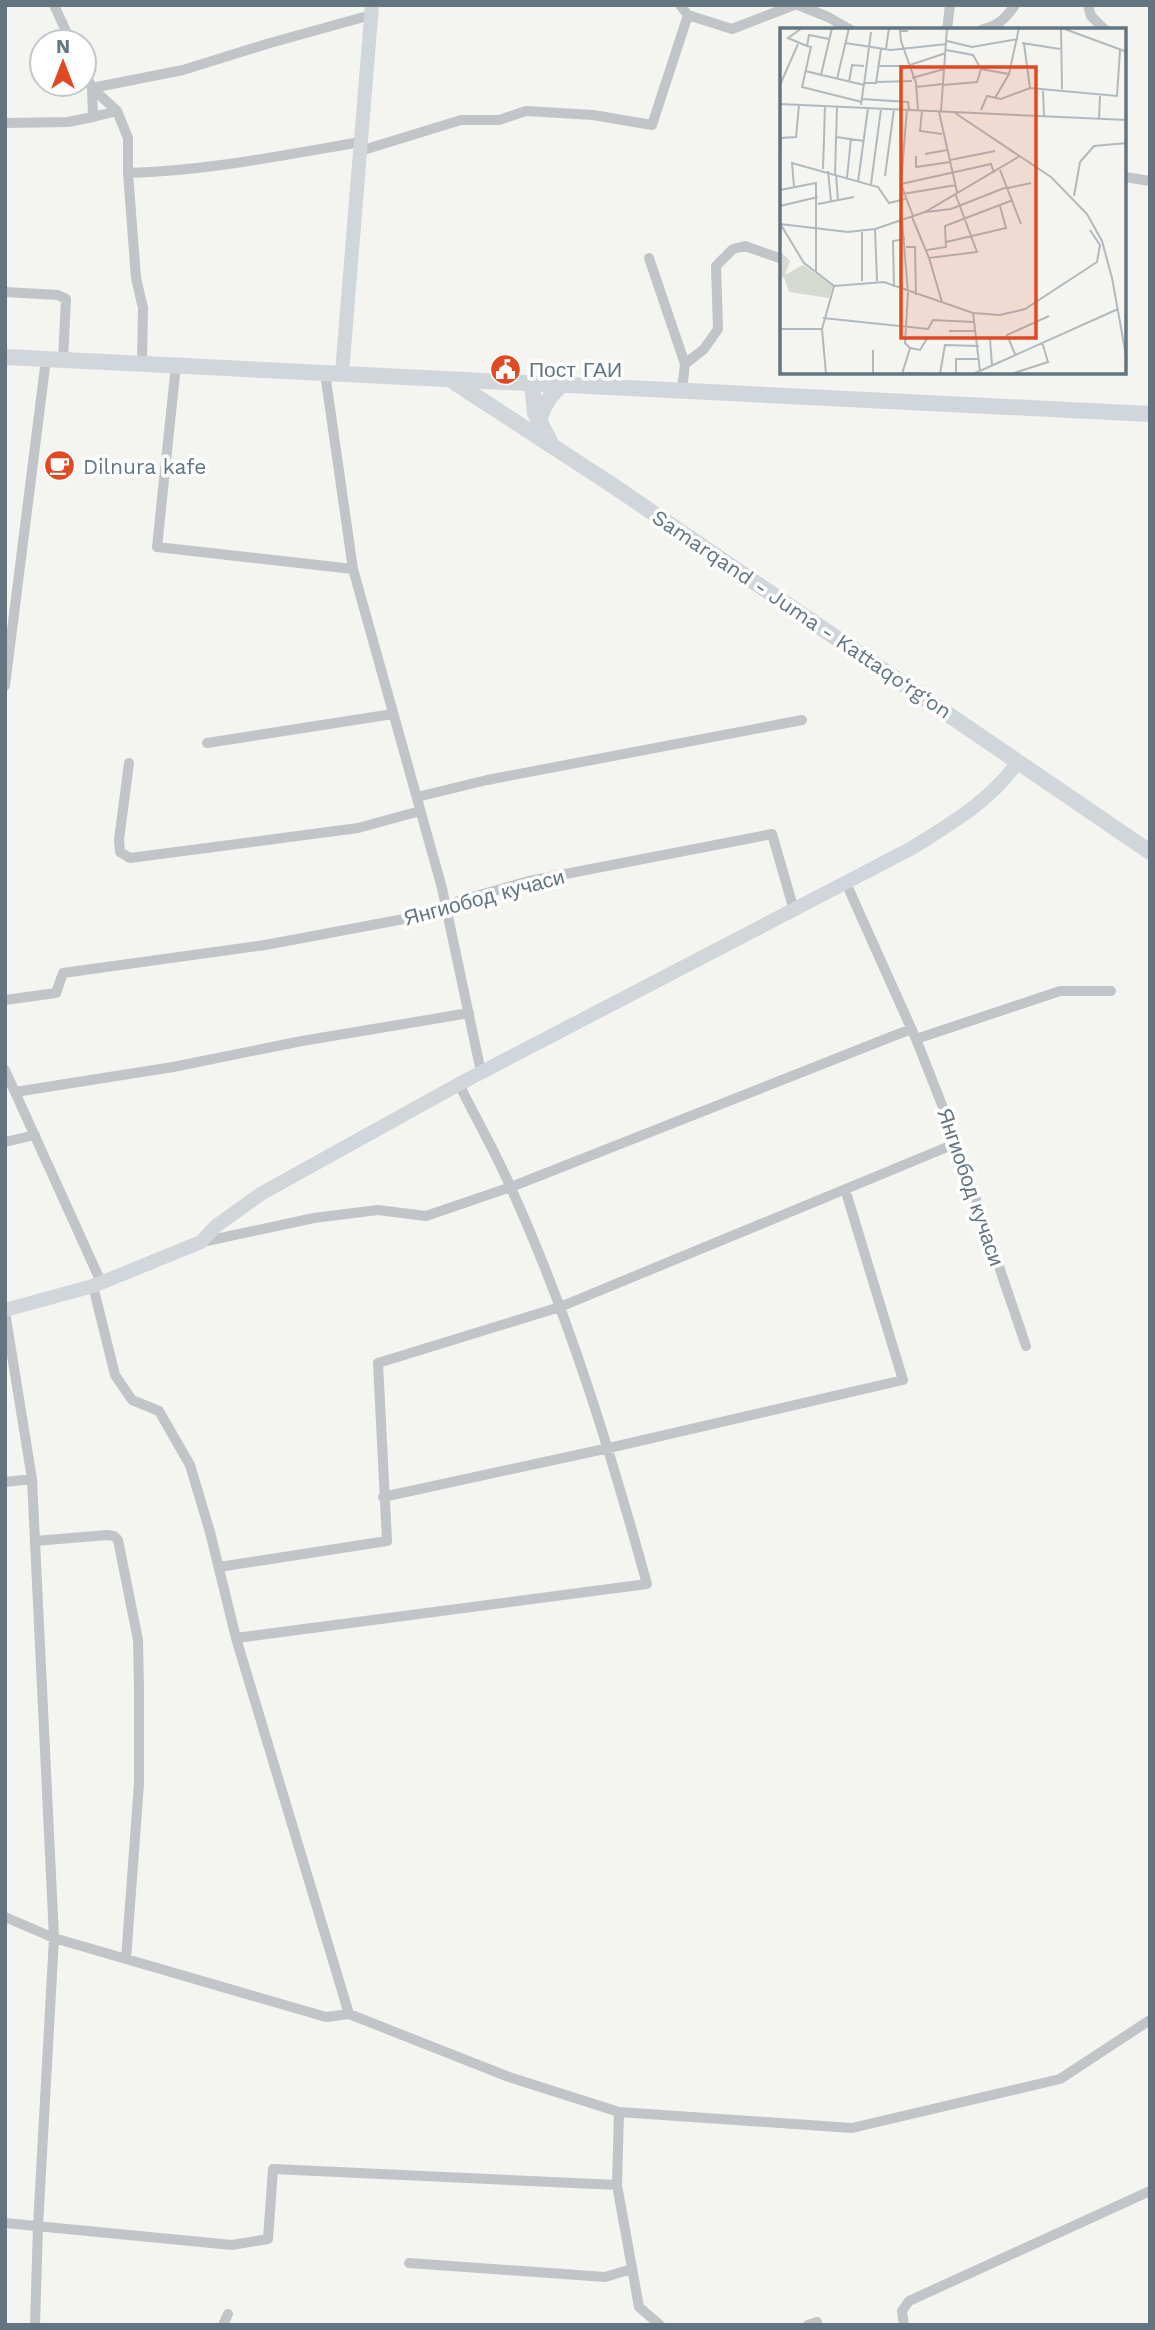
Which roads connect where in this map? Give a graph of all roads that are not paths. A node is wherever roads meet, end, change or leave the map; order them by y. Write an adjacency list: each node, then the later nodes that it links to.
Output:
1 (54, 5): 9 (street)
2 (680, 5): 8 (street)
3 (796, 5): 8 (street); 10 (street)
4 (950, 5): 11 (street)
5 (1015, 5): 12 (street)
6 (1088, 5): 13 (street)
7 (372, 10): 14 (street); 20 (street)
8 (688, 15): 20 (street)
9 (65, 28)
10 (847, 28)
11 (947, 28)
12 (989, 28)
13 (1103, 28)
14 (98, 87)
15 (98, 94): 17 (street)
16 (92, 98): 18 (street)
17 (117, 111): 18 (street); 21 (street)
18 (93, 117): 19 (street)
19 (5, 123)
20 (360, 147): 21 (street); 33 (street)
21 (128, 173): 30 (street)
22 (1127, 177): 23 (street)
23 (1150, 181)
24 (649, 258): 31 (street)
25 (780, 258): 31 (street)
26 (5, 292): 29 (street)
27 (5, 357): 28 (main road)
28 (46, 359): 29 (main road); 42 (street)
29 (63, 360): 30 (main road)
30 (142, 364): 32 (main road)
31 (685, 364): 37 (street)
32 (176, 365): 33 (main road); 41 (street)
33 (334, 373): 34 (main road); 41 (street)
34 (452, 381): 35 (main road); 40 (main road, Samarqand - Juma - Kattaqo‘rg‘on)
35 (532, 383): 36 (main road); 39 (main road)
36 (563, 384): 37 (main road); 39 (main road)
37 (682, 390): 38 (main road)
38 (1150, 414)
39 (539, 421): 40 (main road)
40 (551, 444): 46 (main road, Samarqand - Juma - Kattaqo‘rg‘on)
41 (353, 569): 43 (street)
42 (5, 686)
43 (393, 714): 45 (street); 48 (street)
44 (802, 720): 48 (street)
45 (207, 743)
46 (1018, 762): 50 (main road, Samarqand - Juma - Kattaqo‘rg‘on); 51 (street)
47 (129, 763): 49 (street)
48 (417, 797): 49 (street)
49 (420, 811): 52 (street)
50 (1150, 852)
51 (846, 883): 53 (street); 57 (street, Янгиобод кучаси)
52 (447, 907): 53 (street, Янгиобод кучаси); 55 (street, Янгиобод кучаси); 56 (street)
53 (794, 910): 60 (street)
54 (1111, 990): 58 (street)
55 (5, 1000)
56 (469, 1013): 60 (street); 62 (street)
57 (911, 1029): 58 (street, Янгиобод кучаси); 66 (street)
58 (916, 1039): 65 (street, Янгиобод кучаси)
59 (5, 1070): 62 (street)
60 (481, 1072): 61 (street)
61 (459, 1084): 66 (street); 68 (street)
62 (15, 1092): 63 (street)
63 (35, 1135): 64 (street); 69 (street)
64 (5, 1142)
65 (957, 1143): 67 (street); 72 (street, Янгиобод кучаси)
66 (511, 1187): 68 (street); 70 (street)
67 (845, 1189): 70 (street); 73 (street)
68 (201, 1242): 69 (street)
69 (97, 1284): 71 (street); 78 (street)
70 (560, 1307): 73 (street); 76 (street)
71 (5, 1311): 74 (street)
72 (1026, 1346)
73 (609, 1448): 76 (street); 79 (street)
74 (32, 1479): 75 (street); 77 (street)
75 (5, 1482)
76 (383, 1497): 78 (street)
77 (34, 1541): 81 (street); 82 (street)
78 (219, 1567): 79 (street)
79 (236, 1638): 83 (street)
80 (5, 1917): 81 (street)
81 (54, 1938): 82 (street); 89 (street)
82 (126, 1959): 83 (street)
83 (349, 2014): 85 (street)
84 (1150, 2020): 85 (street)
85 (619, 2112): 86 (street)
86 (617, 2185): 89 (street); 91 (street)
87 (1150, 2191): 96 (street)
88 (5, 2222): 89 (street)
89 (38, 2226): 93 (street)
90 (409, 2263): 91 (street)
91 (632, 2269): 95 (street)
92 (228, 2314): 94 (street)
93 (35, 2325)
94 (223, 2325)
95 (660, 2325)
96 (905, 2325)

